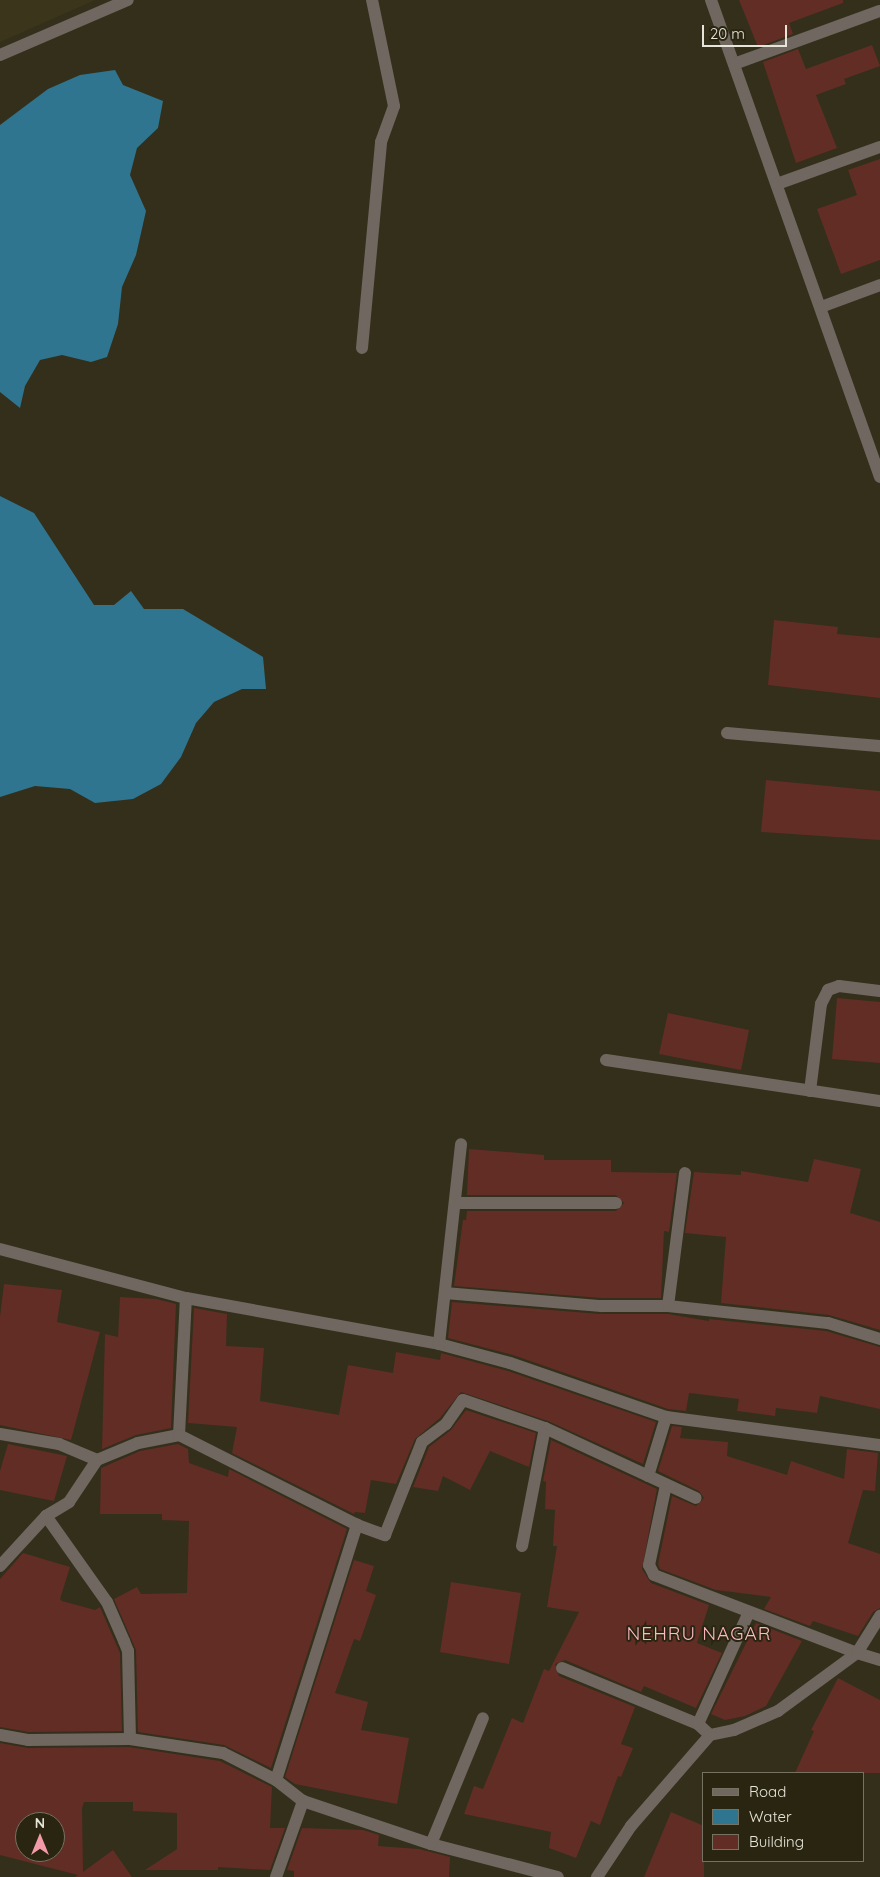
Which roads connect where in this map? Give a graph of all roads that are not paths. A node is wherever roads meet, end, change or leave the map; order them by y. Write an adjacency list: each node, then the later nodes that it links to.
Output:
1 (128, 0): 5 (street)
2 (372, 0): 11 (street)
3 (711, 0): 6 (street)
4 (880, 11): 6 (street)
5 (0, 55)
6 (734, 64): 8 (street)
7 (880, 147): 8 (street)
8 (777, 184): 10 (street)
9 (880, 285): 10 (street)
10 (821, 308): 12 (street)
11 (362, 348)
12 (880, 477)
13 (727, 733): 14 (street)
14 (880, 746)
15 (880, 991): 17 (street)
16 (606, 1060): 17 (street)
17 (810, 1091): 18 (street)
18 (880, 1101)
19 (461, 1144): 21 (street)
20 (685, 1173): 26 (street)
21 (454, 1203): 22 (street); 24 (street)
22 (616, 1203)
23 (0, 1249): 25 (street)
24 (445, 1293): 26 (street); 28 (street)
25 (186, 1298): 28 (street); 32 (street)
26 (668, 1306): 27 (street)
27 (880, 1339)
28 (439, 1344): 29 (street)
29 (666, 1417): 33 (street); 35 (street)
30 (545, 1428): 35 (street); 39 (street); 40 (street)
31 (0, 1434): 34 (street)
32 (179, 1435): 34 (street); 39 (street)
33 (880, 1445)
34 (97, 1460): 38 (street)
35 (648, 1476): 36 (street)
36 (666, 1485): 37 (street); 42 (street)
37 (696, 1498)
38 (46, 1516): 41 (street); 51 (street)
39 (357, 1525): 52 (street)
40 (522, 1546)
41 (0, 1566)
42 (749, 1612): 44 (street); 48 (street)
43 (880, 1616): 44 (street)
44 (857, 1653): 45 (street); 50 (street)
45 (880, 1660)
46 (562, 1668): 48 (street)
47 (483, 1718): 54 (street)
48 (698, 1724): 50 (street)
49 (0, 1735): 51 (street)
50 (710, 1735): 57 (street)
51 (130, 1739): 52 (street)
52 (276, 1780): 53 (street)
53 (303, 1801): 54 (street); 55 (street)
54 (431, 1844): 56 (street)
55 (276, 1877)
56 (558, 1877)
57 (597, 1877)

